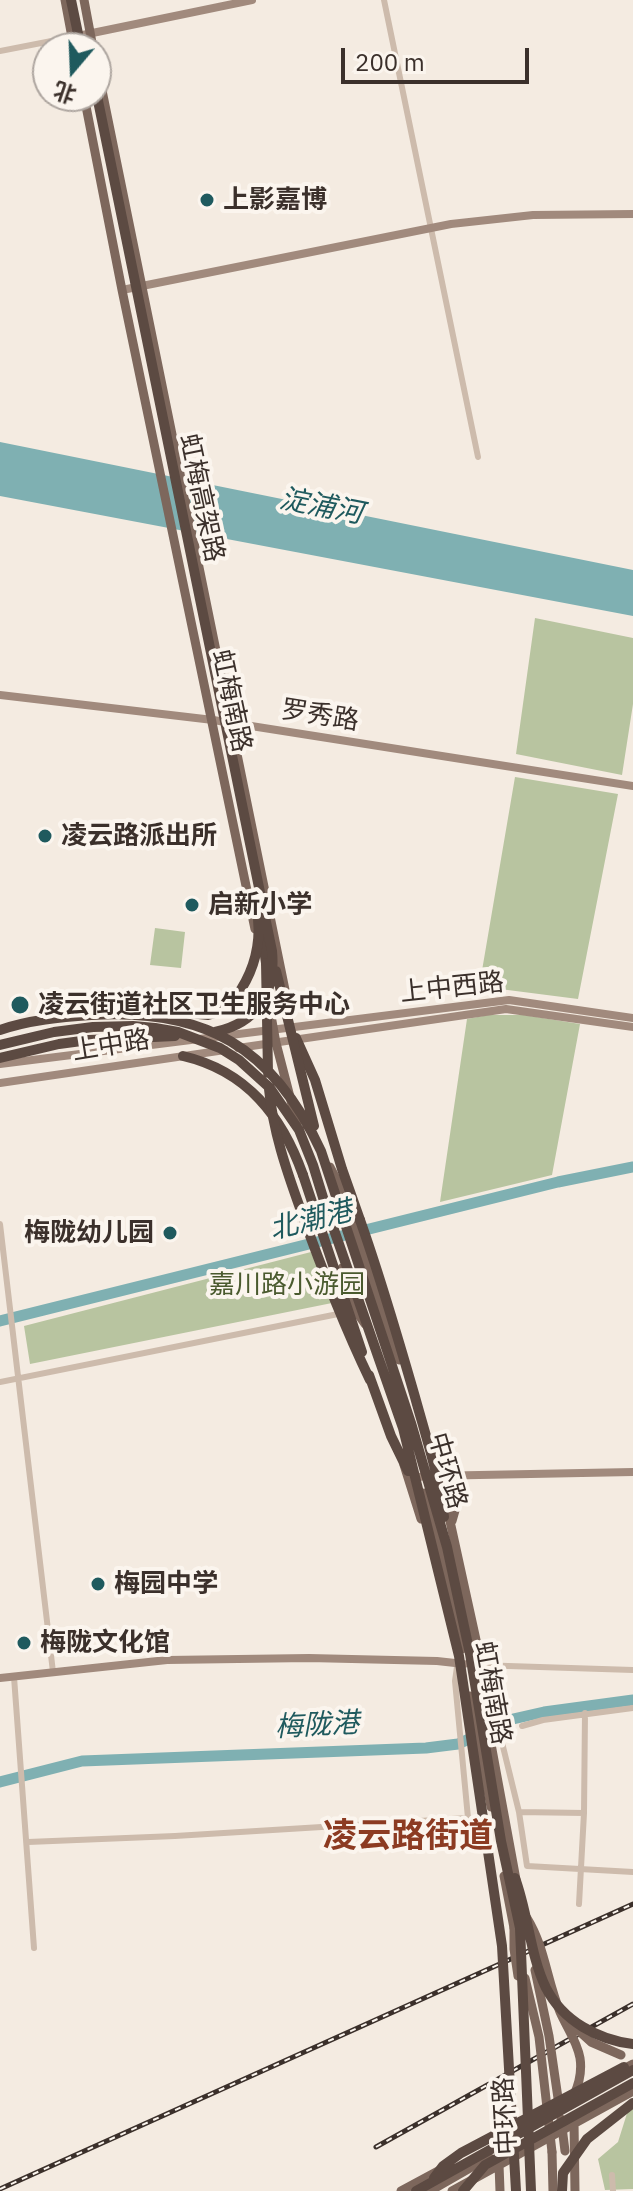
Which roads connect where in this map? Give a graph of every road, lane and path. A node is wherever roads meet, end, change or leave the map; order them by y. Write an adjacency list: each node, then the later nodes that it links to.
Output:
1 (65, 0): 7 (main road)
2 (71, 0): 8 (highway, bridge)
3 (78, 0): 9 (highway)
4 (84, 0): 10 (main road)
5 (252, 0): 10 (street)
6 (384, 0): 18 (street)
7 (71, 32)
8 (78, 32)
9 (84, 32)
10 (90, 32)
11 (32, 45): 12 (street)
12 (0, 51)
13 (87, 112): 20 (main road, 虹梅南路)
14 (93, 112): 26 (highway, 虹梅高架路)
15 (100, 112): 26 (highway, 虹梅高架路, bridge)
16 (106, 112): 19 (main road, 虹梅南路)
17 (633, 214): 18 (street)
18 (432, 227): 19 (street); 21 (street)
19 (141, 286): 20 (street); 24 (main road, 虹梅南路, bridge)
20 (122, 290): 23 (main road, 虹梅南路)
21 (478, 457)
22 (0, 695): 23 (street, 罗秀路)
23 (213, 720): 24 (street, 罗秀路); 33 (main road, 虹梅南路)
24 (231, 723): 25 (street, 罗秀路); 30 (main road, 虹梅南路)
25 (633, 786)
26 (262, 913): 27 (highway, bridge); 29 (highway, bridge); 52 (highway, bridge)
27 (272, 951): 38 (highway, bridge); 41 (highway, bridge)
28 (633, 1018): 30 (street, 上中西路)
29 (44, 1020): 32 (highway, 中环路, bridge); 41 (highway, 中环路, bridge)
30 (293, 1026): 33 (street, 上中西路); 34 (main road, 虹梅南路)
31 (633, 1027): 34 (street, 上中西路)
32 (0, 1030)
33 (274, 1030): 35 (main road, 虹梅南路); 38 (street, 上中路)
34 (296, 1038): 35 (street, 上中西路); 43 (highway); 43 (main road, 虹梅南路)
35 (276, 1043): 37 (street, 上中路); 40 (main road, 虹梅南路)
36 (0, 1045): 58 (highway, 中环路, bridge)
37 (183, 1056): 39 (street, 上中路); 42 (highway)
38 (0, 1061)
39 (0, 1083)
40 (292, 1107): 42 (highway); 46 (main road, 虹梅南路, bridge)
41 (321, 1151): 60 (highway, 中环路, bridge)
42 (297, 1158): 52 (highway, bridge)
43 (353, 1221): 45 (main road, 虹梅南路, bridge); 60 (highway, bridge)
44 (0, 1224): 51 (street)
45 (377, 1305): 46 (street); 49 (main road, 虹梅南路); 50 (main road, 虹梅南路)
46 (355, 1310): 47 (street); 48 (main road, 虹梅南路); 58 (main road, 虹梅南路)
47 (337, 1315): 48 (main road); 51 (street)
48 (355, 1322): 58 (main road, 虹梅南路)
49 (396, 1350): 50 (main road); 55 (main road, 虹梅南路)
50 (394, 1367): 54 (main road, 虹梅南路)
51 (20, 1377): 53 (street); 68 (street)
52 (370, 1380): 58 (highway, bridge)
53 (0, 1382)
54 (409, 1416): 55 (main road); 58 (main road, 虹梅南路)
55 (422, 1434): 58 (main road, 虹梅南路)
56 (633, 1472): 57 (street)
57 (454, 1475): 58 (street); 59 (main road)
58 (422, 1479): 59 (main road, 虹梅南路); 62 (main road, 虹梅南路); 63 (main road, 虹梅南路); 64 (main road, 虹梅南路); 106 (highway, 中环路, bridge)
59 (451, 1524): 61 (main road, 虹梅南路)
60 (447, 1547): 76 (highway, 中环路, bridge)
61 (463, 1577): 63 (main road); 66 (main road, 虹梅南路)
62 (450, 1589): 64 (main road); 65 (main road, 虹梅南路)
63 (458, 1600): 66 (main road, 虹梅南路)
64 (445, 1606): 65 (main road, 虹梅南路)
65 (461, 1664): 68 (street); 77 (street); 82 (main road, 虹梅南路, bridge)
66 (477, 1665): 67 (street); 74 (street); 81 (main road, 虹梅南路, bridge)
67 (633, 1670)
68 (53, 1672): 69 (street)
69 (14, 1677): 70 (street); 77 (street)
70 (0, 1678)
71 (633, 1708): 72 (street)
72 (585, 1713): 73 (street); 75 (street)
73 (522, 1726)
74 (519, 1812): 75 (street); 78 (street)
75 (584, 1813): 78 (street)
76 (501, 1841): 85 (highway, bridge); 107 (highway, 中环路, bridge)
77 (28, 1842): 83 (street)
78 (581, 1869): 79 (street); 80 (street)
79 (633, 1872)
80 (579, 1904)
81 (523, 1912): 84 (main road, bridge); 109 (main road, 虹梅南路, bridge)
82 (514, 1928): 100 (main road, bridge); 108 (main road, 虹梅南路, bridge)
83 (34, 1948)
84 (560, 2012): 86 (main road, bridge); 93 (main road, bridge)
85 (633, 2044)
86 (633, 2057)
87 (633, 2063): 91 (main road); 101 (highway, bridge)
88 (633, 2070): 100 (highway, bridge)
89 (633, 2080): 93 (main road, bridge); 96 (highway, bridge)
90 (633, 2091): 94 (main road)
91 (575, 2096): 94 (main road); 95 (main road)
92 (633, 2103): 109 (highway, bridge)
93 (564, 2116): 101 (main road, bridge)
94 (574, 2124): 97 (main road); 110 (main road)
95 (498, 2138): 97 (main road); 99 (main road)
96 (485, 2165): 102 (highway, bridge); 104 (highway, bridge)
97 (498, 2166): 103 (main road); 105 (main road)
98 (612, 2175): 111 (street)
99 (401, 2191)
100 (418, 2191)
101 (429, 2191)
102 (438, 2191)
103 (452, 2191)
104 (463, 2191)
105 (500, 2191)
106 (516, 2191)
107 (531, 2191)
108 (553, 2191)
109 (564, 2191)
110 (575, 2191)
111 (613, 2191)

